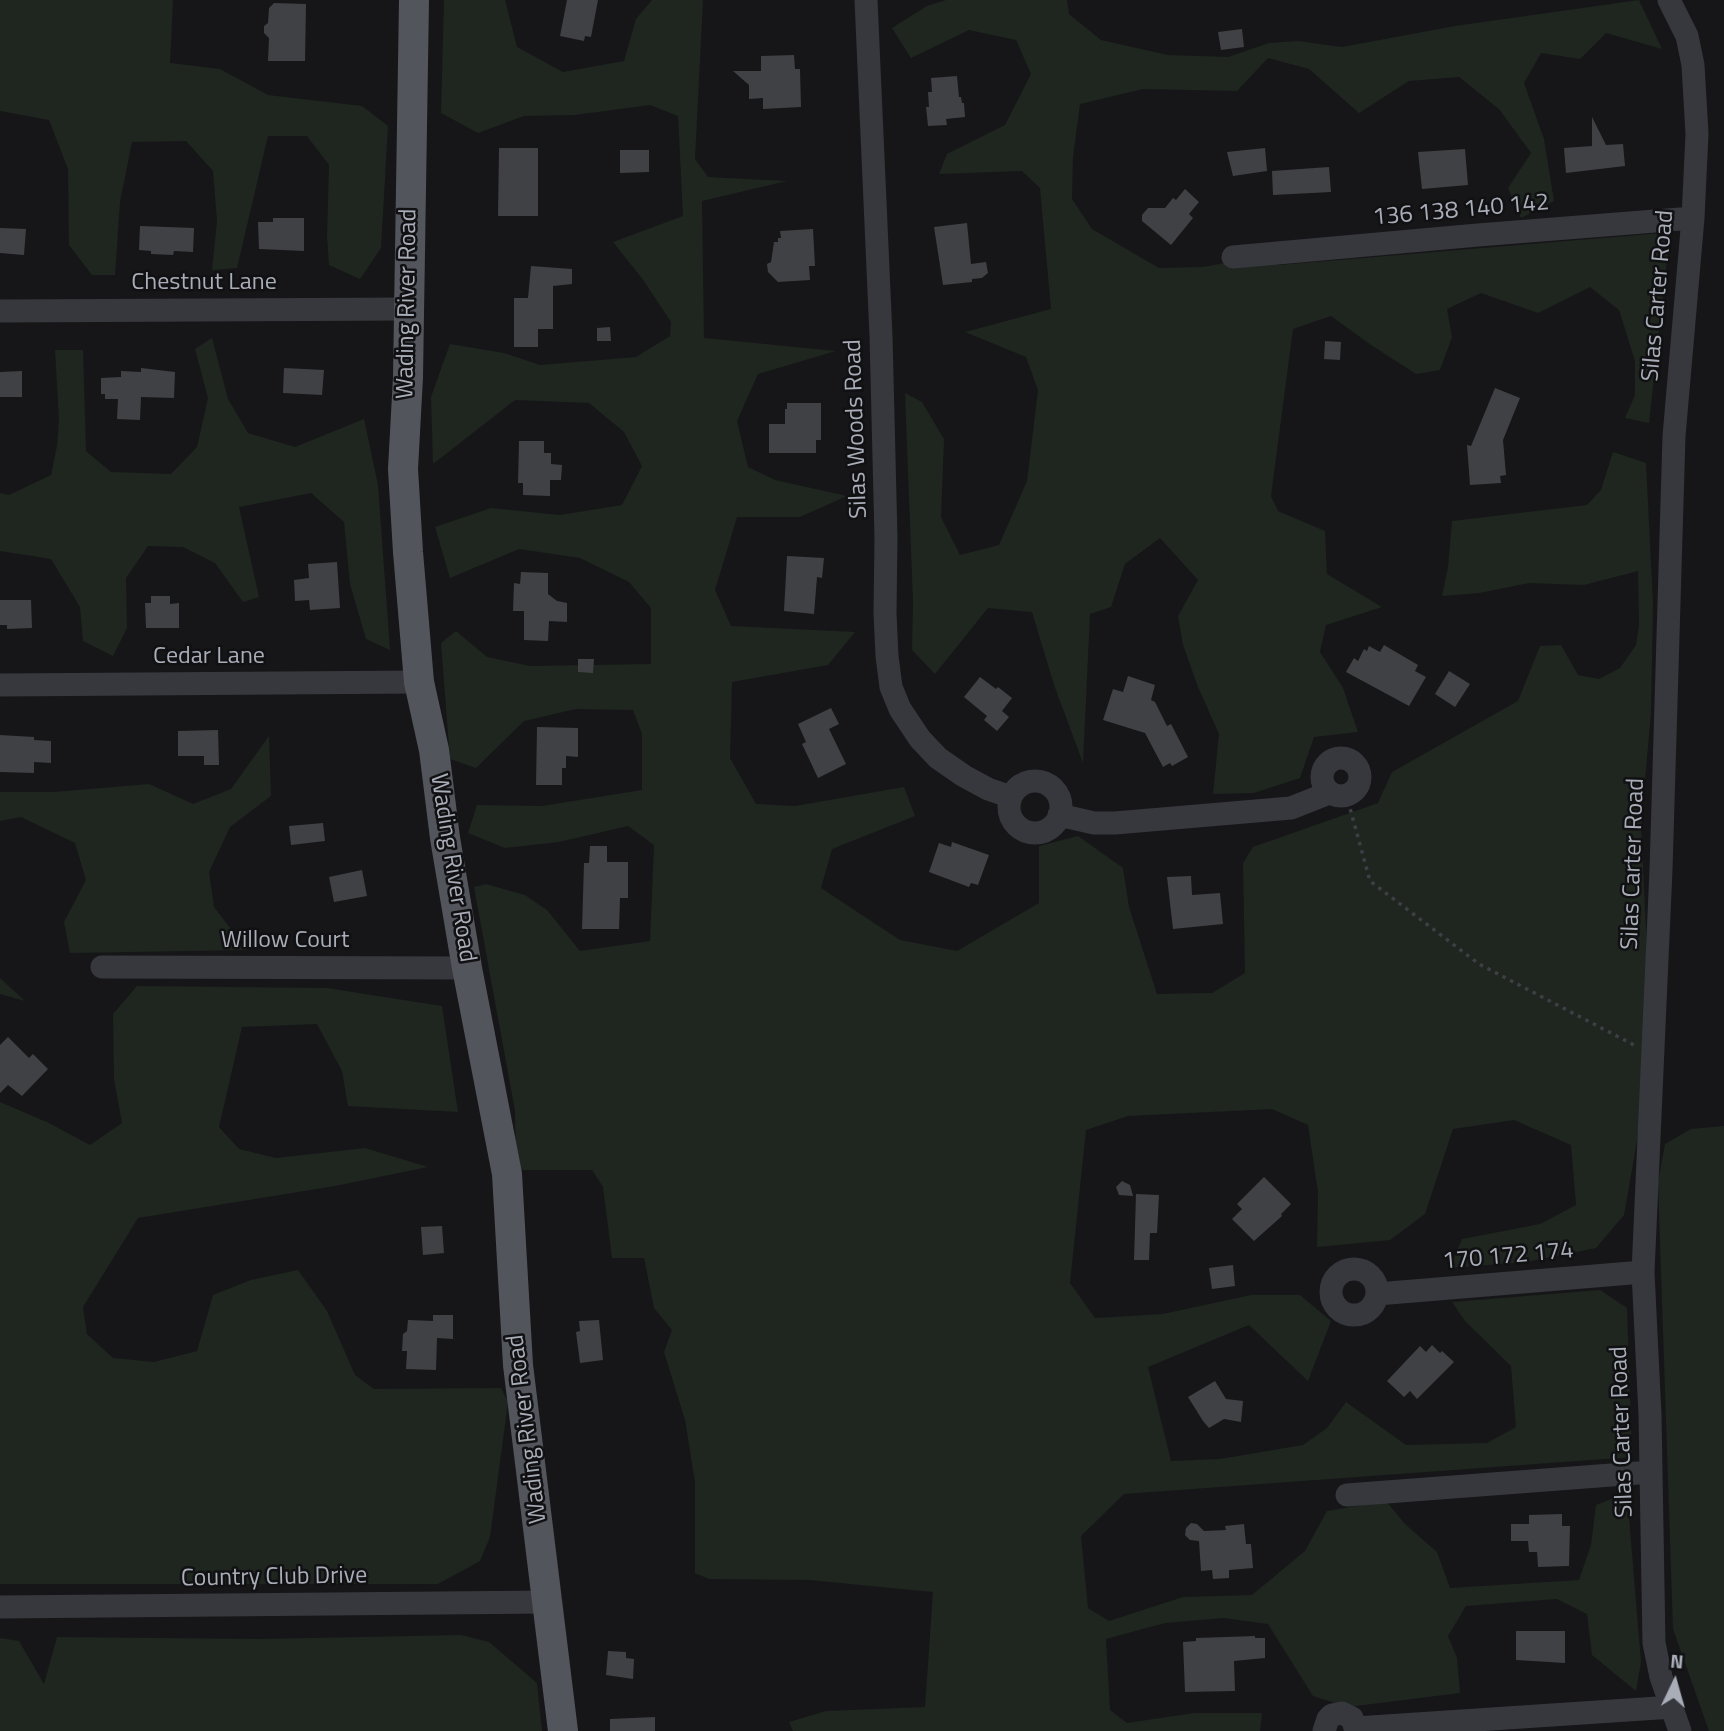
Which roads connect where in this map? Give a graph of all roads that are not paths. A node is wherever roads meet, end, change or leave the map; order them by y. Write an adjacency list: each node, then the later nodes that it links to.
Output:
1 (414, 0): 6 (main road, Wading River Road)
2 (866, 0): 11 (street, Silas Woods Road)
3 (1669, 0): 4 (street, Silas Carter Road)
4 (1693, 218): 5 (street, 136 138 140 142); 15 (street, Silas Carter Road)
5 (1233, 257)
6 (409, 309): 7 (street, Chestnut Lane); 8 (main road, Wading River Road)
7 (0, 311)
8 (419, 682): 9 (street, Cedar Lane); 14 (main road, Wading River Road)
9 (0, 685)
10 (1338, 794): 12 (street)
11 (1011, 797): 12 (street); 12 (street)
12 (1059, 815)
13 (102, 967): 14 (street, Willow Court)
14 (467, 968): 19 (main road, Wading River Road)
15 (1643, 1272): 16 (street, 170 172 174); 17 (street, Silas Carter Road)
16 (1377, 1294)
17 (1651, 1472): 18 (street); 21 (street, Silas Carter Road)
18 (1347, 1495)
19 (549, 1602): 20 (street, Country Club Drive); 23 (main road, Wading River Road)
20 (0, 1607)
21 (1673, 1707): 22 (street); 25 (street, Silas Carter Road)
22 (1356, 1729): 24 (street)
23 (563, 1731)
24 (1324, 1731)
25 (1680, 1731)

